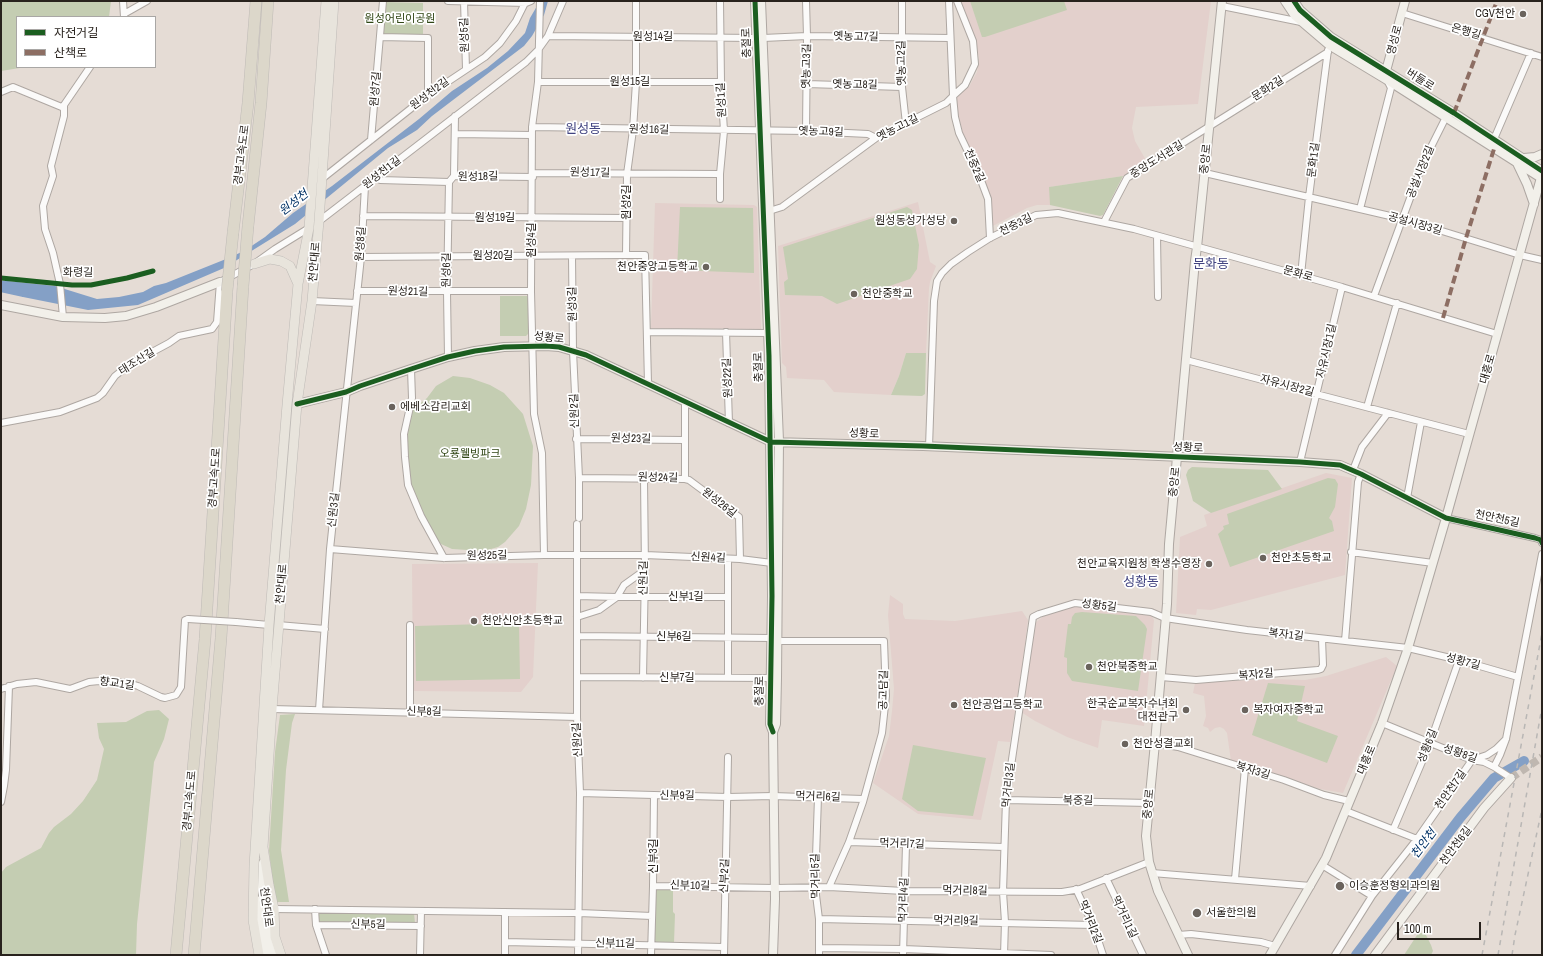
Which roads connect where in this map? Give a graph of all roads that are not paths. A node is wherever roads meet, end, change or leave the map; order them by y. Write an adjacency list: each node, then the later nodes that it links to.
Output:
1 (123, 1): 26 (street)
2 (147, 1): 26 (street)
3 (256, 1): 255 (highway, 경부고속도로, bridge)
4 (268, 1): 256 (highway, 경부고속도로, bridge)
5 (326, 1): 91 (main road, 천안대로)
6 (334, 1): 76 (main road)
7 (383, 1): 30 (street, 원성7길)
8 (448, 1): 9 (street)
9 (464, 1): 23 (street); 41 (street, 원성5길)
10 (540, 1): 37 (street, 원성4길)
11 (563, 1): 28 (street, 원성천1길)
12 (636, 1): 31 (street, 원성2길)
13 (720, 1): 32 (street, 원성1길)
14 (755, 1): 33 (street, 충절로)
15 (761, 1): 33 (street, 충절로)
16 (806, 1): 29 (street, 옛농고3길)
17 (902, 1): 34 (street, 옛농고2길)
18 (949, 1): 35 (street)
19 (957, 1): 50 (street, 옛농고1길)
20 (1285, 1): 27 (street, 버들로)
21 (1294, 1): 42 (street, 버들로)
22 (1405, 1): 25 (street, 영성로)
23 (528, 2): 41 (street, 원성천2길)
24 (1222, 4): 27 (street, 버들로); 56 (street, 중앙로)
25 (1402, 13): 38 (street, 은행길); 42 (street, 영성로)
26 (124, 16)
27 (1302, 22): 36 (street, 버들로)
28 (548, 36): 31 (street, 원성14길); 37 (street, 원성천1길)
29 (807, 36): 33 (street, 옛농고7길); 34 (street, 옛농고7길); 46 (street, 옛농고3길)
30 (380, 37): 49 (street); 65 (street, 원성7길)
31 (636, 37): 32 (street, 원성14길); 44 (street, 원성2길)
32 (720, 38): 33 (street, 원성14길); 45 (street, 원성1길)
33 (760, 38): 58 (street, 충절로)
34 (902, 38): 35 (street, 옛농고7길); 47 (street, 옛농고2길)
35 (950, 38): 50 (street)
36 (1328, 48): 42 (street, 버들로); 56 (street, 문화2길); 79 (street, 문화1길)
37 (538, 50): 43 (street, 원성4길); 52 (street, 원성천1길)
38 (1530, 53): 39 (street, 은행길); 64 (street)
39 (1542, 57)
40 (89, 68): 51 (street)
41 (466, 69): 49 (street, 원성천2길)
42 (1387, 76): 53 (street, 버들로); 64 (street, 버들로); 82 (street)
43 (538, 82): 44 (street, 원성15길); 55 (street, 원성4길)
44 (636, 82): 45 (street, 원성15길); 57 (street, 원성2길)
45 (721, 82): 59 (street, 원성1길)
46 (807, 84): 47 (street, 옛농고8길); 60 (street, 옛농고3길)
47 (902, 86): 54 (street, 옛농고2길)
48 (1, 92): 51 (street)
49 (428, 95): 65 (street, 원성천2길)
50 (953, 96): 54 (street, 옛농고1길); 93 (street, 천중2길)
51 (64, 108): 116 (street)
52 (455, 116): 61 (street); 74 (street, 원성천1길)
53 (1446, 117): 68 (street, 버들로); 89 (street, 공설시장2길)
54 (906, 124): 63 (street, 옛농고1길)
55 (532, 127): 57 (street, 원성16길); 62 (street, 원성4길)
56 (1209, 128): 69 (street, 중앙로); 90 (street, 중앙도서관길)
57 (633, 130): 59 (street, 원성16길); 70 (street, 원성2길)
58 (763, 130): 59 (street, 원성16길); 60 (street, 옛농고9길); 83 (street, 충절로)
59 (724, 131): 71 (street, 원성1길)
60 (806, 131): 63 (street, 옛농고9길)
61 (455, 134): 62 (street); 75 (street)
62 (532, 136): 73 (street, 원성4길)
63 (876, 138): 83 (street, 옛농고1길)
64 (1494, 139): 67 (street, 버들로)
65 (371, 140): 76 (street, 원성천2길)
66 (1542, 154): 67 (street)
67 (1524, 158): 72 (street, 버들로)
68 (1516, 161): 72 (street, 버들로); 81 (street)
69 (1205, 173): 79 (street, 공설시장3길); 94 (street, 중앙로)
70 (627, 174): 71 (street, 원성17길); 73 (street, 원성17길); 88 (street, 원성2길)
71 (720, 174): 80 (street, 원성1길)
72 (1542, 174): 81 (street, 대흥로)
73 (532, 175): 75 (street, 원성18길); 87 (street, 원성4길)
74 (378, 176): 77 (street, 원성18길); 78 (street, 원성천1길)
75 (454, 176): 77 (street, 원성18길)
76 (322, 181): 85 (main road, 천안대로)
77 (449, 182): 86 (street, 원성6길)
78 (365, 186): 84 (street, 원성8길); 85 (street, 원성천1길)
79 (1309, 197): 82 (street, 공설시장3길); 103 (street, 문화1길)
80 (720, 199)
81 (1534, 204): 96 (street, 대흥로)
82 (1360, 209): 89 (street, 공설시장3길)
83 (766, 212): 119 (street, 충절로); 139 (street, 충절로)
84 (363, 216): 86 (street, 원성19길); 100 (street, 원성8길)
85 (319, 217): 91 (street, 원성천1길); 112 (main road, 천안대로)
86 (448, 218): 87 (street, 원성19길); 97 (street, 원성6길)
87 (532, 218): 88 (street, 원성19길); 98 (street, 원성4길)
88 (627, 218): 95 (street, 원성2길)
89 (1403, 219): 96 (street, 공설시장3길); 110 (street, 공설시장2길)
90 (1104, 222): 92 (street, 천중3길); 93 (street, 천중3길)
91 (309, 228): 102 (street); 105 (main road, 천안대로)
92 (1157, 236): 94 (street, 천중3길); 111 (street)
93 (990, 238): 140 (street, 천중3길)
94 (1198, 247): 103 (street, 문화로); 124 (street, 중앙로)
95 (626, 255): 99 (street, 원성20길); 117 (street)
96 (1520, 255): 101 (street, 공설시장3길); 120 (street, 대흥로)
97 (448, 256): 98 (street, 원성20길); 100 (street, 원성20길); 109 (street, 원성6길)
98 (532, 256): 99 (street, 원성20길); 108 (street, 원성4길)
99 (572, 256): 122 (street, 원성3길)
100 (361, 257): 107 (street, 원성8길)
101 (1542, 260)
102 (254, 264): 104 (street); 105 (main road)
103 (1301, 275): 106 (street, 문화로)
104 (220, 282): 116 (street); 133 (street, 태조산길)
105 (298, 284): 169 (main road, 천안대로)
106 (1342, 287): 110 (street, 문화로); 128 (street, 자유시장1길)
107 (357, 291): 109 (street, 원성21길); 113 (street, 원성8길)
108 (531, 291): 109 (street, 원성21길); 121 (street, 원성4길)
109 (447, 292): 123 (street, 원성6길)
110 (1374, 296): 114 (street, 문화로)
111 (1158, 297)
112 (312, 301): 113 (street); 130 (main road, 천안대로)
113 (356, 303): 127 (street, 원성8길)
114 (1397, 303): 120 (street, 문화로); 131 (street)
115 (1, 305): 116 (street)
116 (62, 313)
117 (647, 332): 118 (street); 126 (street)
118 (726, 332): 119 (street); 135 (street, 원성22길)
119 (768, 333): 139 (street, 충절로)
120 (1497, 334): 136 (street, 대흥로)
121 (532, 345): 122 (street, 성황로); 123 (street, 성황로); 153 (street, 성황로)
122 (573, 352): 126 (street, 성황로); 137 (street, 신원2길)
123 (448, 357): 125 (street, 성황로)
124 (1186, 360): 128 (street, 자유시장2길); 141 (street, 중앙로)
125 (411, 369): 127 (street, 성황로); 156 (street)
126 (648, 384): 129 (street, 성황로)
127 (346, 392): 130 (street, 성황로); 150 (street, 신원3길)
128 (1317, 394): 131 (street, 자유시장2길); 142 (street, 자유시장1길)
129 (685, 402): 135 (street, 성황로); 138 (street, 원성24길)
130 (297, 404): 169 (main road, 천안대로)
131 (1367, 407): 132 (street, 자유시장2길)
132 (1388, 413): 134 (street, 자유시장2길); 143 (street)
133 (1, 422)
134 (1421, 422): 136 (street, 자유시장2길); 147 (street)
135 (729, 423): 139 (street, 성황로)
136 (1469, 434): 148 (street, 대흥로)
137 (576, 439): 138 (street, 원성23길); 144 (street, 신원2길)
138 (685, 440): 146 (street, 원성24길)
139 (775, 442): 140 (street, 성황로); 159 (street, 충절로); 175 (street, 충절로)
140 (929, 446): 141 (street, 성황로)
141 (1178, 458): 142 (street, 성황로); 168 (street, 중앙로)
142 (1300, 462): 143 (street, 성황로)
143 (1357, 472): 147 (street, 성황로); 151 (street)
144 (579, 478): 145 (street, 원성24길); 155 (street, 신원2길)
145 (644, 478): 146 (street, 원성24길); 154 (street, 신원1길)
146 (685, 479): 158 (street, 원성26길)
147 (1407, 498): 148 (street, 성황로)
148 (1446, 518): 149 (street, 천안천5길); 160 (street, 대흥로)
149 (1542, 543)
150 (330, 549): 156 (street, 원성25길); 171 (street, 신원3길)
151 (1351, 552): 160 (street); 177 (street)
152 (1542, 554): 182 (street)
153 (544, 555): 155 (street, 원성25길); 156 (street, 원성25길)
154 (645, 555): 155 (street, 원성25길); 157 (street, 신원4길); 161 (street, 신원1길)
155 (577, 556): 162 (street, 신원2길)
156 (444, 558)
157 (728, 559): 158 (street, 신원4길); 165 (street)
158 (740, 559): 159 (street, 신원4길)
159 (772, 563): 175 (street, 충절로)
160 (1432, 563): 178 (street, 대흥로)
161 (645, 570): 163 (street); 164 (street, 신원1길)
162 (577, 596): 163 (street); 166 (street, 신원2길)
163 (617, 597): 164 (street, 신부1길); 166 (street)
164 (644, 597): 165 (street, 신부1길); 173 (street, 신원1길)
165 (728, 597): 174 (street)
166 (577, 617): 172 (street, 신원2길)
167 (1033, 617): 168 (street, 성황5길); 207 (street, 먹거리3길)
168 (1166, 618): 176 (street, 복자1길); 181 (street, 중앙로)
169 (274, 625): 171 (street); 186 (street, 향교1길, bridge); 188 (main road, 천안대로); 220 (main road, 천안대로)
170 (410, 625): 190 (street)
171 (325, 629): 189 (street, 신원3길)
172 (577, 636): 173 (street, 신부6길); 180 (street, 신원2길)
173 (644, 637): 174 (street, 신부6길); 183 (street, 신원1길)
174 (728, 637): 175 (street, 신부6길); 184 (street)
175 (774, 639): 185 (street, 충절로); 206 (street, 공고담길)
176 (1322, 639): 177 (street, 복자1길); 181 (street, 복자2길)
177 (1345, 642): 178 (street, 복자1길)
178 (1408, 648): 179 (street, 성황7길); 192 (street, 대흥로)
179 (1459, 660): 182 (street, 성황7길); 195 (street, 성황6길)
180 (576, 677): 183 (street, 신부7길); 191 (street, 신원2길)
181 (1161, 677): 194 (street, 중앙로)
182 (1518, 677): 193 (street)
183 (644, 678): 184 (street, 신부7길)
184 (728, 678): 185 (street, 신부7길)
185 (774, 678): 203 (street, 충절로)
186 (9, 686): 187 (street, 향교1길); 209 (street)
187 (1, 689)
188 (272, 709): 189 (street, 신부8길); 216 (main road, 천안대로)
189 (319, 710): 190 (street, 신부8길)
190 (410, 712): 191 (street, 신부8길)
191 (577, 717): 201 (street, 신원2길)
192 (1382, 723): 195 (street, 성황8길); 208 (street, 대흥로)
193 (1506, 739): 197 (street); 198 (street)
194 (1155, 743): 199 (street, 복자3길); 210 (street, 중앙로)
195 (1430, 743): 197 (street, 성황8길); 212 (street, 성황6길)
196 (728, 757): 204 (street)
197 (1472, 760): 198 (street, 성황8길); 213 (street, 천안천7길)
198 (1494, 767): 200 (street)
199 (1245, 768): 208 (street, 복자3길); 223 (street)
200 (1510, 778): 274 (street, 천안천6길)
201 (580, 793): 202 (street, 신부9길); 238 (street, 신원2길)
202 (654, 796): 204 (street, 신부9길); 224 (street, 신부3길)
203 (773, 796): 204 (street, 신부9길); 205 (street, 먹거리6길); 228 (street, 충절로)
204 (728, 797): 226 (street, 신부2길)
205 (818, 797): 206 (street, 먹거리6길); 229 (street, 먹거리5길)
206 (863, 799): 214 (street, 공고담길)
207 (1006, 800): 210 (street, 북중길); 217 (street, 먹거리3길)
208 (1349, 801): 211 (street, 대흥로)
209 (1, 802)
210 (1149, 803): 218 (street, 중앙로)
211 (1346, 811): 212 (street); 219 (street, 대흥로)
212 (1393, 830): 213 (street)
213 (1417, 839): 233 (street, 천안천7길)
214 (849, 842): 215 (street, 먹거리7길); 227 (street)
215 (906, 844): 217 (street, 먹거리7길); 231 (street, 먹거리4길)
216 (263, 847): 234 (main road); 259 (street, 천안대로)
217 (1004, 847): 232 (street, 먹거리3길)
218 (1149, 862): 221 (street, 중앙로); 222 (street, 먹거리8길)
219 (1322, 865): 225 (street, 대흥로); 233 (street)
220 (254, 866): 257 (main road); 258 (street, 천안대로)
221 (1152, 873): 223 (street); 246 (street, 중앙로)
222 (1106, 878): 230 (street, 먹거리8길); 270 (street, 먹거리1길)
223 (1235, 880): 225 (street)
224 (654, 886): 226 (street, 신부10길); 239 (street, 신부3길)
225 (1311, 886): 250 (street, 대흥로)
226 (724, 887): 228 (street, 신부10길); 251 (street, 신부2길)
227 (830, 887): 229 (street, 먹거리8길); 231 (street, 먹거리8길)
228 (775, 888): 229 (street, 먹거리8길); 267 (street, 충절로)
229 (815, 888): 240 (street, 먹거리5길)
230 (1076, 889): 232 (street, 먹거리8길); 244 (street, 먹거리2길)
231 (904, 891): 232 (street, 먹거리8길); 241 (street, 먹거리4길)
232 (1003, 892): 242 (street, 먹거리3길)
233 (1372, 896): 273 (street, 천안천7길)
234 (274, 909): 235 (street); 260 (main road)
235 (315, 909): 236 (street); 243 (street)
236 (421, 911): 237 (street); 245 (street)
237 (505, 912): 238 (street); 247 (street)
238 (579, 913): 239 (street); 248 (street, 신원2길)
239 (652, 916): 249 (street, 신부3길)
240 (819, 919): 241 (street, 먹거리9길); 252 (street, 먹거리5길)
241 (904, 920): 242 (street, 먹거리9길); 253 (street, 먹거리4길)
242 (1005, 922): 244 (street, 먹거리9길); 254 (street, 먹거리3길)
243 (316, 925): 245 (street, 신부5길); 261 (street)
244 (1093, 925): 269 (street, 먹거리2길)
245 (421, 926): 262 (street)
246 (1178, 935): 250 (street); 271 (street, 중앙로)
247 (505, 942): 248 (street, 신부11길); 263 (street)
248 (578, 944): 249 (street, 신부11길); 264 (street, 신원2길)
249 (651, 945): 251 (street, 신부11길); 265 (street, 신부3길)
250 (1275, 946): 272 (street, 대흥로)
251 (724, 947): 266 (street, 신부2길)
252 (819, 952): 253 (street)
253 (903, 952): 254 (street)
254 (1004, 954): 268 (street)
255 (176, 955)
256 (194, 955)
257 (259, 955)
258 (266, 955)
259 (274, 955)
260 (280, 955)
261 (326, 955)
262 (420, 955)
263 (504, 955)
264 (578, 955)
265 (651, 955)
266 (724, 955)
267 (773, 955)
268 (1051, 955)
269 (1103, 955)
270 (1142, 955)
271 (1188, 955)
272 (1270, 955)
273 (1335, 955)
274 (1375, 955)

